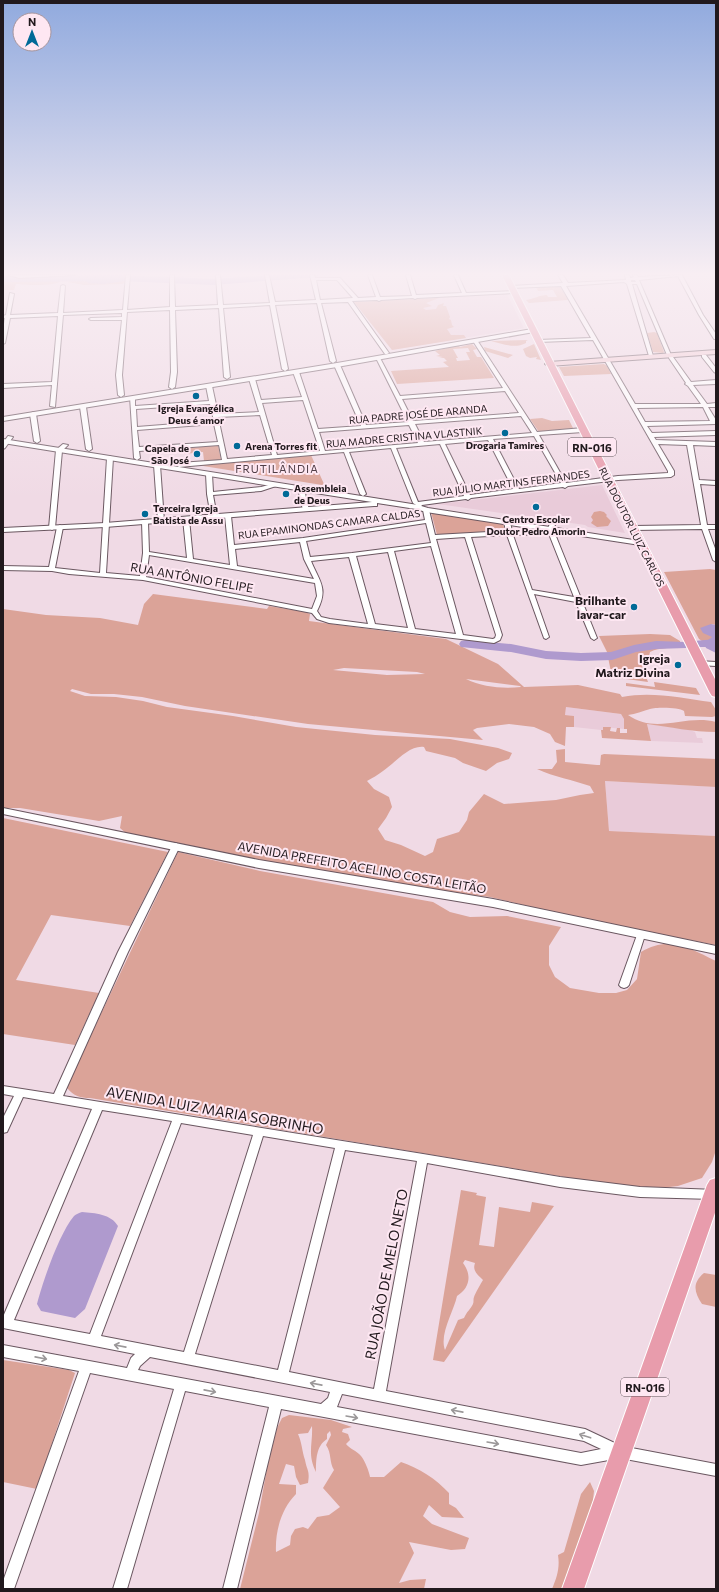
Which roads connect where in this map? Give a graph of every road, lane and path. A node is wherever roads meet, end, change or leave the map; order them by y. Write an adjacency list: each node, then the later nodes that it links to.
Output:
1 (57, 349): 31 (street)
2 (122, 349): 38 (street)
3 (174, 349): 35 (street)
4 (225, 349): 28 (street)
5 (282, 349): 25 (street)
6 (331, 349): 22 (street)
7 (384, 349): 15 (street)
8 (410, 349): 15 (street)
9 (428, 349): 20 (street)
10 (480, 349): 36 (street)
11 (542, 349): 23 (main road, RUA DOUTOR LUIZ CARLOS / RN-016)
12 (600, 349): 21 (street)
13 (649, 349): 17 (street)
14 (667, 349): 19 (street)
15 (387, 353): 22 (street)
16 (716, 354): 18 (main road); 19 (main road)
17 (651, 356): 19 (main road); 21 (main road)
18 (704, 356): 19 (main road); 26 (street)
19 (670, 357): 21 (main road); 32 (street)
20 (378, 358): 22 (street); 41 (street)
21 (608, 361): 23 (main road); 47 (street)
22 (335, 363): 24 (street); 60 (street)
23 (550, 365): 62 (main road, RUA DOUTOR LUIZ CARLOS / RN-016)
24 (313, 367): 25 (street); 27 (street)
25 (285, 369): 28 (street)
26 (716, 370)
27 (296, 372): 29 (street); 40 (street)
28 (227, 377): 35 (street)
29 (252, 379): 34 (street); 43 (street)
30 (716, 382): 32 (street)
31 (54, 383): 33 (street); 46 (street)
32 (688, 384): 44 (street)
33 (3, 386)
34 (209, 386): 37 (street); 42 (street)
35 (172, 387): 37 (street)
36 (506, 389): 41 (street); 53 (street)
37 (142, 394): 38 (street); 39 (street)
38 (121, 395): 46 (street)
39 (132, 398): 48 (street); 49 (street)
40 (305, 398): 43 (street); 63 (street)
41 (400, 398): 58 (street)
42 (213, 402): 49 (street); 54 (street)
43 (259, 402): 50 (street)
44 (705, 405): 45 (street); 47 (street); 57 (street)
45 (716, 405)
46 (53, 406): 51 (street)
47 (635, 406): 59 (street)
48 (83, 407): 52 (street); 78 (street)
49 (133, 408): 61 (street)
50 (262, 413): 54 (street); 82 (street)
51 (3, 414)
52 (33, 414): 55 (street); 69 (street)
53 (522, 414): 58 (street, RUA PADRE JOSÉ DE ARANDA); 65 (street)
54 (216, 416): 56 (street)
55 (3, 419)
56 (218, 422): 61 (street); 71 (street)
57 (714, 422): 59 (street)
58 (412, 423): 60 (street, RUA PADRE JOSÉ DE ARANDA); 73 (street)
59 (645, 424): 66 (street)
60 (364, 427): 63 (street, RUA PADRE JOSÉ DE ARANDA)
61 (135, 429): 79 (street)
62 (583, 430): 65 (street, RUA MADRE CRISTINA VLASTNIK); 90 (main road, RUA DOUTOR LUIZ CARLOS / RN-016)
63 (315, 431): 81 (street)
64 (716, 433): 66 (street)
65 (536, 435): 67 (street, RUA MADRE CRISTINA VLASTNIK); 94 (street)
66 (650, 435): 70 (street)
67 (490, 439): 72 (street, RUA MADRE CRISTINA VLASTNIK); 96 (street)
68 (5, 440): 69 (street); 76 (street)
69 (37, 441): 76 (street)
70 (654, 442): 74 (street); 90 (street, RUA JÚLIO MARTINS FERNANDES)
71 (222, 443): 79 (street); 85 (street)
72 (442, 443): 73 (street, RUA MADRE CRISTINA VLASTNIK); 99 (street)
73 (422, 444): 77 (street, RUA MADRE CRISTINA VLASTNIK)
74 (690, 444): 75 (street); 91 (street)
75 (716, 444)
76 (62, 447): 78 (street); 83 (street); 115 (street)
77 (393, 447): 80 (street, RUA MADRE CRISTINA VLASTNIK); 101 (street)
78 (89, 449): 84 (street)
79 (137, 449): 84 (street)
80 (346, 450): 81 (street, RUA MADRE CRISTINA VLASTNIK); 98 (street)
81 (323, 453): 82 (street, RUA MADRE CRISTINA VLASTNIK)
82 (275, 457): 85 (street, RUA MADRE CRISTINA VLASTNIK)
83 (110, 458): 86 (street); 111 (street)
84 (137, 458): 86 (street)
85 (225, 461): 87 (street, RUA MADRE CRISTINA VLASTNIK)
86 (159, 463): 87 (street); 88 (street); 107 (street)
87 (179, 465): 89 (street)
88 (209, 474): 89 (street); 97 (street)
89 (254, 479): 93 (street); 98 (street)
90 (608, 480): 94 (street, RUA JÚLIO MARTINS FERNANDES); 120 (main road, RUA DOUTOR LUIZ CARLOS / RN-016)
91 (698, 482): 92 (street); 112 (street)
92 (716, 483)
93 (276, 485): 95 (street); 97 (street)
94 (565, 486): 96 (street, RUA JÚLIO MARTINS FERNANDES)
95 (301, 489): 100 (street); 102 (street)
96 (517, 491): 99 (street, RUA JÚLIO MARTINS FERNANDES)
97 (210, 494): 105 (street)
98 (363, 494): 101 (street)
99 (468, 498): 101 (street, RUA JÚLIO MARTINS FERNANDES)
100 (386, 503): 101 (street); 102 (street)
101 (418, 504): 103 (street); 108 (street)
102 (306, 510): 104 (street)
103 (426, 510): 108 (street); 109 (street)
104 (228, 516): 105 (street); 123 (street)
105 (214, 517): 106 (street)
106 (186, 519): 107 (street); 129 (street)
107 (161, 520): 110 (street)
108 (507, 520): 116 (street); 118 (street)
109 (429, 521): 121 (street, RUA EPAMINONDAS CAMARA CALDAS); 122 (street)
110 (145, 522): 111 (street); 125 (street)
111 (104, 525): 113 (street); 133 (street)
112 (704, 526): 114 (street); 120 (street); 128 (street)
113 (60, 527): 115 (street); 132 (street)
114 (716, 527)
115 (52, 528): 117 (street)
116 (551, 529): 118 (street); 120 (street); 137 (street)
117 (3, 530)
118 (508, 533): 119 (street); 136 (street)
119 (468, 536): 122 (street); 141 (street, RUA ANTÔNIO FELIPE)
120 (637, 537): 144 (main road, RUA DOUTOR LUIZ CARLOS / RN-016)
121 (303, 540): 123 (street, RUA EPAMINONDAS CAMARA CALDAS); 127 (street)
122 (433, 540): 124 (street); 141 (street)
123 (232, 547): 131 (street)
124 (391, 550): 126 (street); 140 (street)
125 (146, 553): 129 (street); 134 (street)
126 (352, 555): 127 (street); 139 (street)
127 (307, 559): 135 (street)
128 (716, 560)
129 (190, 561): 131 (street)
130 (3, 568): 132 (street, RUA ANTÔNIO FELIPE)
131 (234, 568): 135 (street)
132 (52, 569): 133 (street, RUA ANTÔNIO FELIPE)
133 (102, 574): 134 (street, RUA ANTÔNIO FELIPE)
134 (143, 578): 138 (street, RUA ANTÔNIO FELIPE)
135 (319, 582): 138 (street)
136 (530, 591): 137 (street); 142 (street)
137 (578, 600): 143 (street)
138 (314, 611): 139 (street, RUA ANTÔNIO FELIPE)
139 (372, 627): 140 (street, RUA ANTÔNIO FELIPE)
140 (412, 632): 141 (street, RUA ANTÔNIO FELIPE)
141 (460, 637)
142 (546, 637)
143 (594, 638)
144 (701, 663): 145 (street); 146 (main road, RUA DOUTOR LUIZ CARLOS / RN-016)
145 (716, 664)
146 (716, 693)
147 (3, 812): 148 (street, AVENIDA PREFEITO ACELINO COSTA LEITÃO)
148 (176, 846): 149 (street, AVENIDA PREFEITO ACELINO COSTA LEITÃO); 154 (street)
149 (641, 935): 150 (street, AVENIDA PREFEITO ACELINO COSTA LEITÃO); 151 (street)
150 (716, 950)
151 (624, 985)
152 (3, 1090): 153 (street, AVENIDA LUIZ MARIA SOBRINHO)
153 (20, 1093): 154 (street, AVENIDA LUIZ MARIA SOBRINHO); 157 (street)
154 (58, 1098): 155 (street, AVENIDA LUIZ MARIA SOBRINHO)
155 (99, 1105): 156 (street, AVENIDA LUIZ MARIA SOBRINHO); 162 (street)
156 (178, 1118): 158 (street, AVENIDA LUIZ MARIA SOBRINHO); 163 (street)
157 (3, 1129)
158 (259, 1132): 159 (street, AVENIDA LUIZ MARIA SOBRINHO); 166 (street)
159 (342, 1145): 160 (street, AVENIDA LUIZ MARIA SOBRINHO); 169 (street)
160 (423, 1158): 161 (street, AVENIDA LUIZ MARIA SOBRINHO); 172 (street, RUA JOÃO DE MELO NETO)
161 (714, 1189): 175 (main road, RN-016)
162 (4, 1324): 163 (street)
163 (94, 1341): 165 (street, one-way to 163)
164 (3, 1351): 167 (street, one-way to 167)
165 (148, 1351): 166 (street); 168 (street)
166 (188, 1359): 169 (street)
167 (86, 1367): 168 (street); 177 (street)
168 (130, 1375): 170 (street)
169 (282, 1377): 171 (street, one-way to 169)
170 (181, 1385): 173 (street, one-way to 173); 178 (street)
171 (337, 1388): 172 (street); 174 (street)
172 (379, 1396): 175 (street, one-way to 172)
173 (276, 1403): 174 (street); 179 (street)
174 (321, 1411): 175 (street, one-way to 175)
175 (620, 1452): 176 (street); 180 (main road, RN-016)
176 (716, 1470)
177 (7, 1589)
178 (120, 1589)
179 (230, 1589)
180 (573, 1589)

